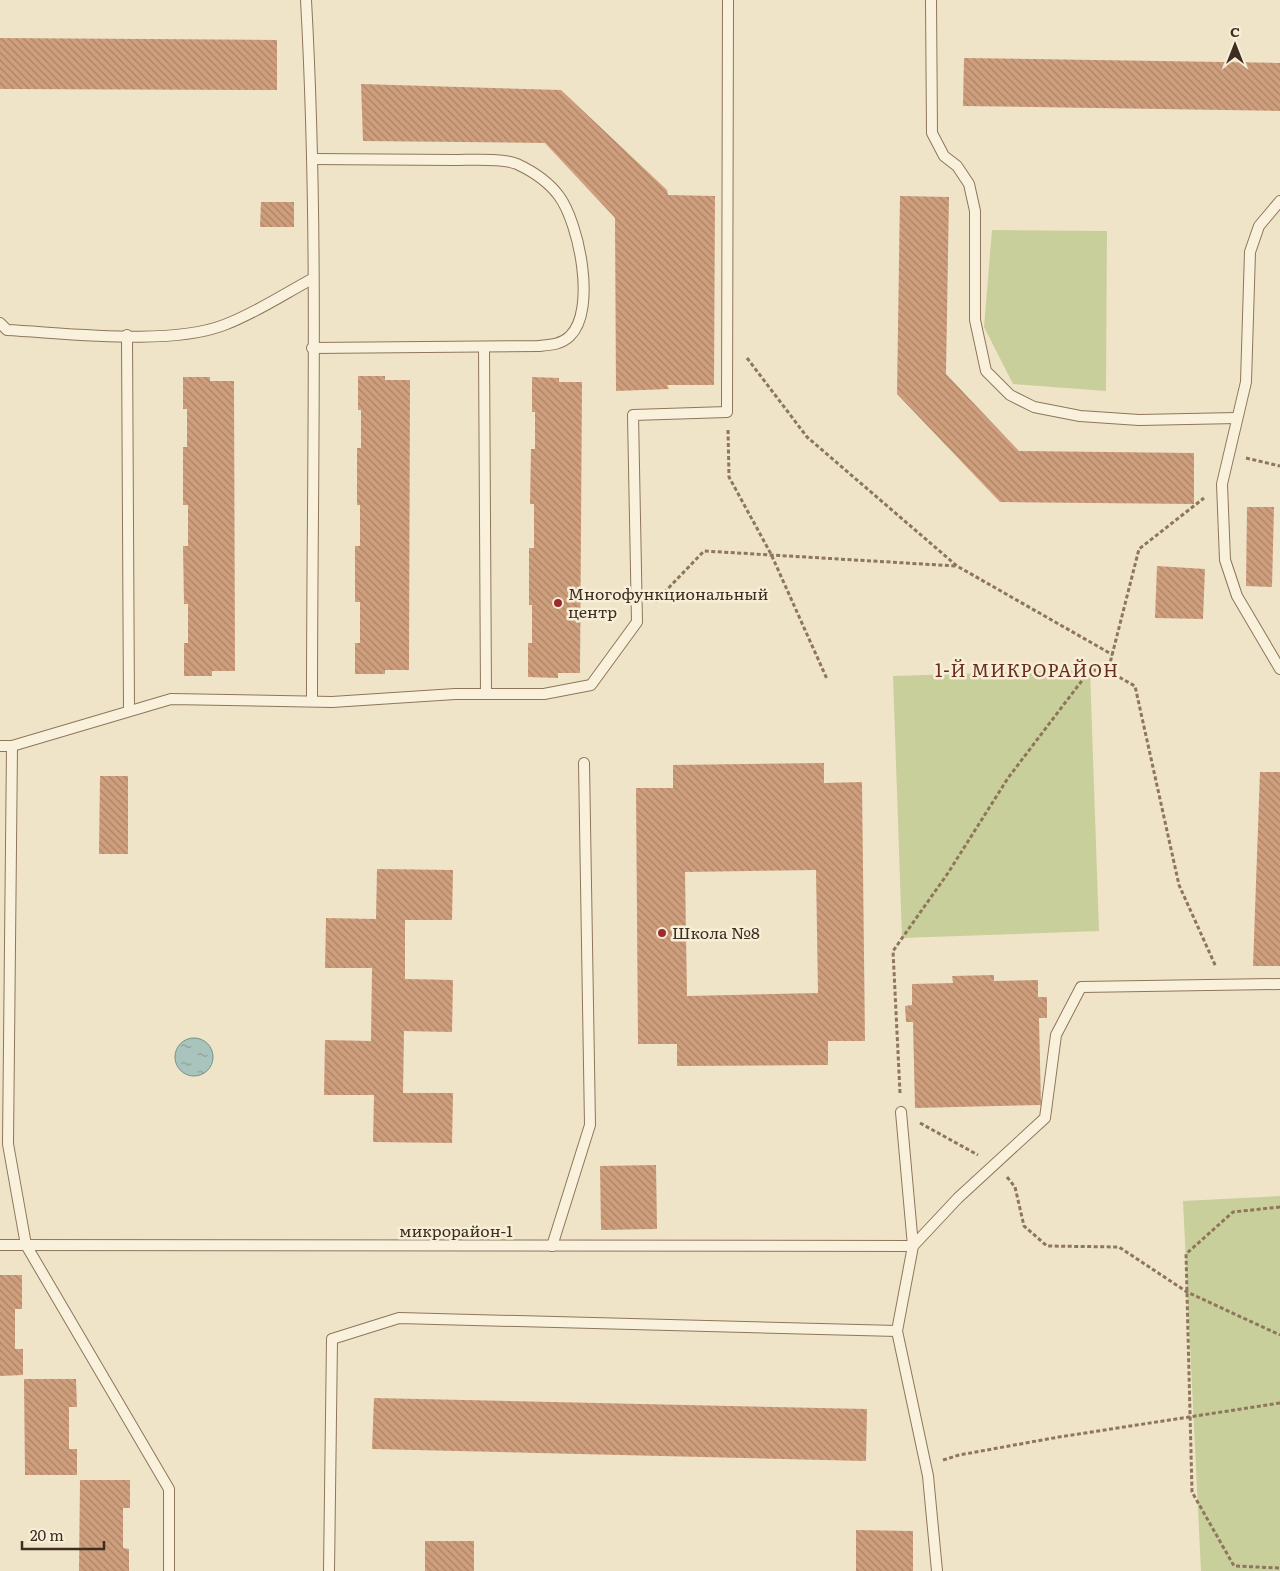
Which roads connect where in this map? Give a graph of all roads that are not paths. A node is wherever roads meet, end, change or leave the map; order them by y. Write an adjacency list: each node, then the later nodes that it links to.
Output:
1 (306, 0): 4 (lane)
2 (728, 0): 13 (lane)
3 (931, 0): 11 (lane)
4 (312, 159): 6 (lane); 9 (lane)
5 (1280, 201): 11 (lane)
6 (312, 279): 8 (lane); 10 (lane)
7 (0, 324): 8 (lane)
8 (127, 335): 15 (lane)
9 (484, 347): 10 (lane); 13 (lane)
10 (312, 348): 14 (lane)
11 (1237, 418): 12 (lane)
12 (1280, 669)
13 (486, 694): 14 (lane)
14 (312, 701): 15 (lane)
15 (129, 711): 17 (lane)
16 (0, 746): 17 (lane)
17 (12, 746): 22 (lane)
18 (584, 764): 23 (lane)
19 (1280, 984): 24 (lane)
20 (901, 1112): 24 (lane)
21 (0, 1246): 22 (lane, микрорайон-1)
22 (26, 1246): 23 (lane, микрорайон-1); 26 (lane)
23 (552, 1246): 24 (lane, микрорайон-1)
24 (913, 1246): 25 (lane)
25 (897, 1331): 27 (lane); 28 (lane)
26 (169, 1571)
27 (329, 1571)
28 (937, 1571)

